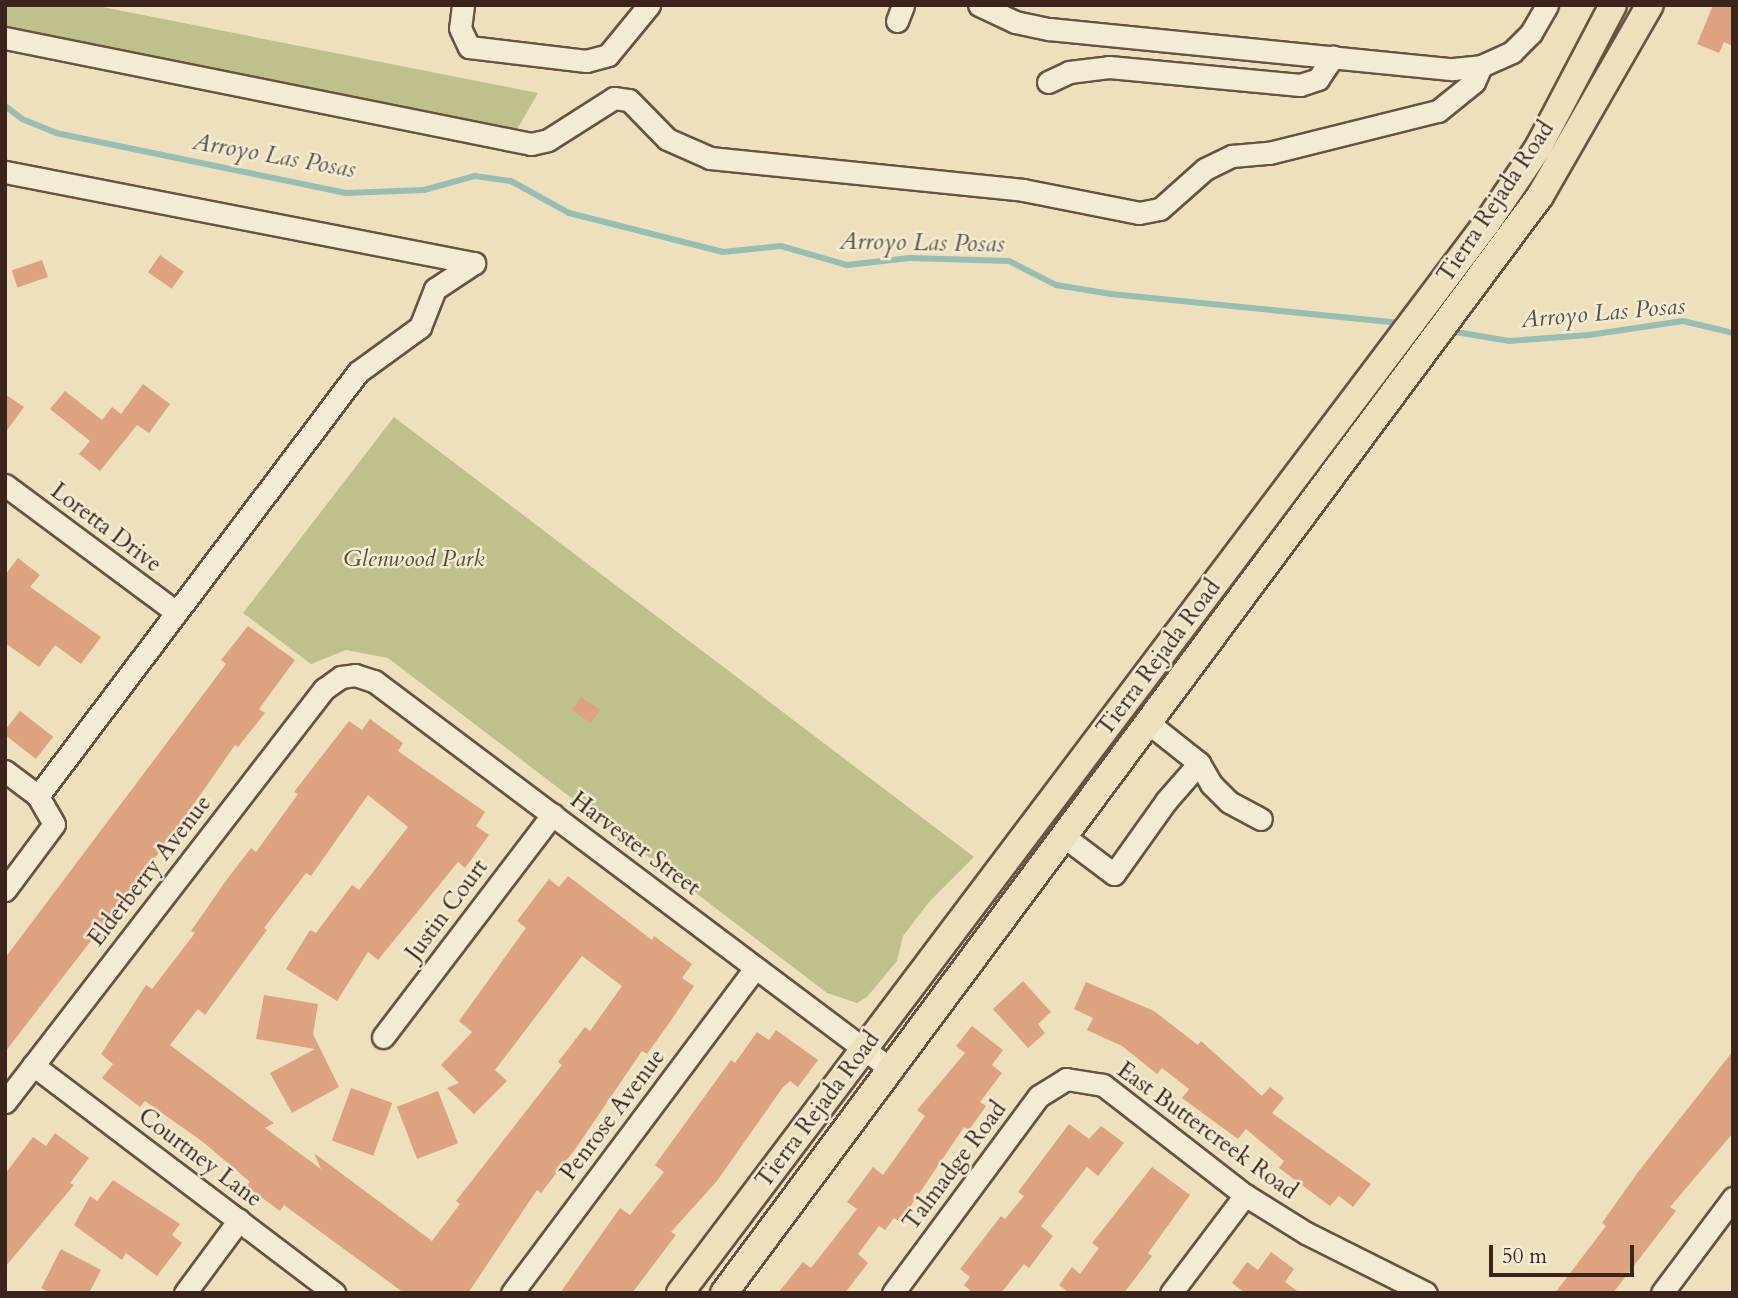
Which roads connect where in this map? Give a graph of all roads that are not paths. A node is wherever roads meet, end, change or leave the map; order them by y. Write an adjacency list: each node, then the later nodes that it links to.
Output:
1 (463, 5): 2 (street)
2 (649, 5)
3 (979, 5): 8 (street)
4 (1547, 5): 9 (street)
5 (1613, 5): 25 (main road, Tierra Rejada Road)
6 (1650, 5): 15 (main road, Tierra Rejada Road)
7 (5, 38): 9 (street)
8 (1333, 57): 9 (street); 10 (street)
9 (1481, 66)
10 (1048, 82)
11 (5, 172): 13 (street)
12 (5, 485): 13 (street, Loretta Drive)
13 (176, 612): 18 (street)
14 (341, 677): 19 (street, Harvester Street); 26 (street, Elderberry Avenue)
15 (1146, 721): 16 (street); 21 (main road, Tierra Rejada Road)
16 (1199, 763): 20 (street); 21 (street)
17 (5, 771): 18 (street)
18 (38, 796): 22 (street)
19 (553, 814): 23 (street, Harvester Street); 24 (street, Justin Court)
20 (1261, 819)
21 (1062, 835): 27 (main road, Tierra Rejada Road)
22 (5, 890)
23 (755, 968): 25 (street, Harvester Street); 35 (street, Penrose Avenue)
24 (383, 1037)
25 (864, 1050): 27 (street, Harvester Street); 36 (main road, Tierra Rejada Road)
26 (33, 1065): 29 (street, Elderberry Avenue); 32 (street, Courtney Lane)
27 (892, 1070): 37 (main road, Tierra Rejada Road)
28 (1066, 1079): 30 (street, East Buttercreek Road); 38 (street, Talmadge Road)
29 (5, 1102)
30 (1245, 1195): 39 (street); 40 (street, East Buttercreek Road)
31 (1733, 1198): 41 (street)
32 (239, 1220): 33 (street); 34 (street, Courtney Lane)
33 (185, 1293)
34 (334, 1293)
35 (512, 1293)
36 (680, 1293)
37 (724, 1293)
38 (893, 1293)
39 (1171, 1293)
40 (1426, 1293)
41 (1662, 1293)

